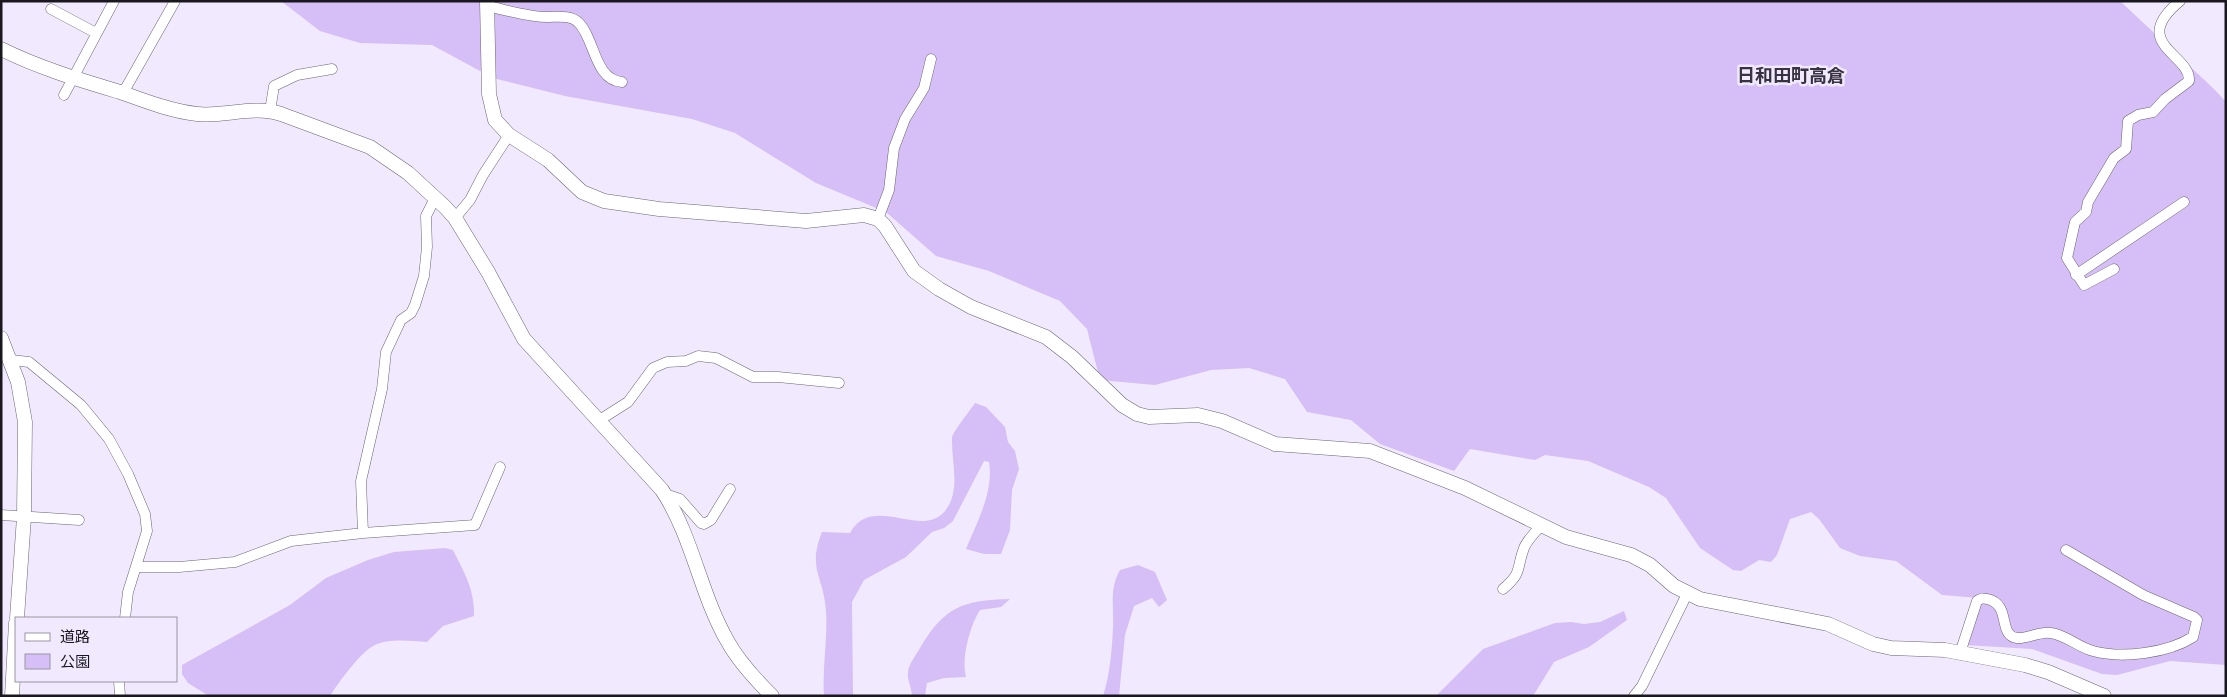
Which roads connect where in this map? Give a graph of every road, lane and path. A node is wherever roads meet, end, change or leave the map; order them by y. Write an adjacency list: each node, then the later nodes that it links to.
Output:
1 (114, 1): 6 (street)
2 (174, 1): 12 (street)
3 (2180, 1): 21 (street)
4 (487, 3): 11 (street); 15 (street)
5 (51, 8): 6 (street)
6 (96, 33): 10 (street)
7 (1, 49): 10 (street)
8 (931, 59): 19 (street)
9 (332, 69): 14 (street)
10 (72, 77): 12 (street); 13 (street)
11 (622, 82)
12 (123, 94): 14 (street)
13 (64, 95)
14 (270, 111): 16 (street)
15 (509, 135): 18 (street); 19 (street)
16 (435, 198): 18 (street); 33 (street)
17 (2184, 202): 21 (street)
18 (455, 218): 25 (street)
19 (878, 220): 32 (street)
20 (2114, 269): 21 (street)
21 (2076, 275)
22 (1, 338): 23 (street)
23 (11, 360): 30 (street); 35 (street)
24 (839, 382): 25 (street)
25 (598, 421): 28 (street)
26 (500, 467): 33 (street)
27 (730, 489): 28 (street)
28 (665, 494): 45 (street)
29 (1, 515): 30 (street)
30 (24, 517): 31 (street); 38 (street)
31 (79, 520)
32 (1541, 525): 36 (street); 37 (street)
33 (363, 533): 35 (street)
34 (2066, 550): 41 (street)
35 (136, 567): 39 (street)
36 (1503, 589)
37 (1687, 594): 41 (street); 46 (street)
38 (17, 617)
39 (125, 617)
40 (15, 641): 43 (street)
41 (1960, 653): 47 (street)
42 (119, 682): 44 (street)
43 (12, 696)
44 (120, 696)
45 (772, 696)
46 (1634, 696)
47 (2104, 696)

